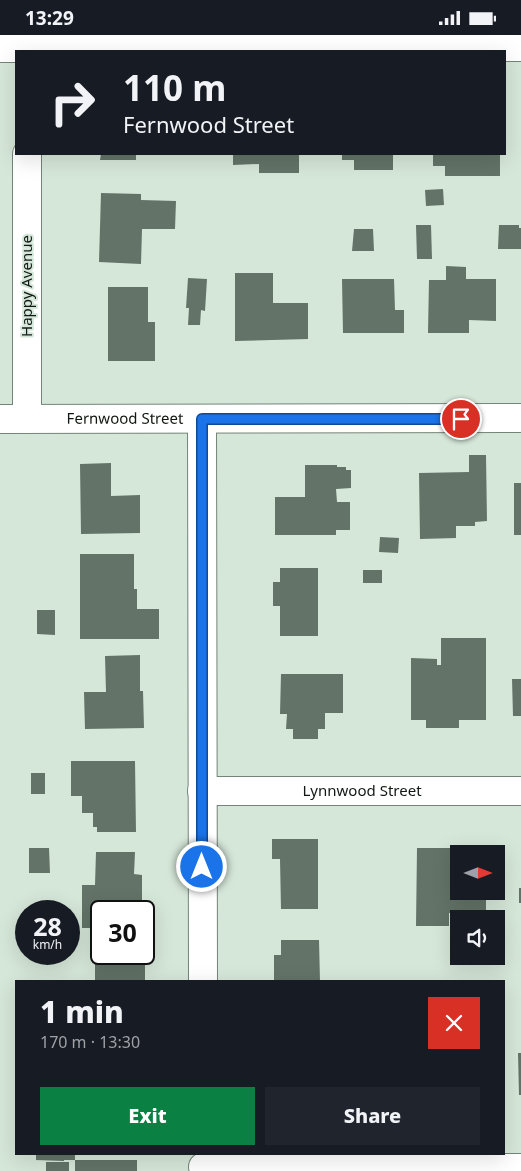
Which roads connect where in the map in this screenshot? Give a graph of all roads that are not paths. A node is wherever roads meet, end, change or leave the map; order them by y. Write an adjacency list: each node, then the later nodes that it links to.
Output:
1 (197, 41): 2 (street); 3 (street)
2 (521, 47)
3 (18, 49)
4 (27, 155): 6 (street, Happy Avenue)
5 (0, 419): 6 (street, Fernwood Street)
6 (27, 419): 7 (street, Fernwood Street)
7 (202, 419): 8 (street, Fernwood Street); 9 (street)
8 (521, 419)
9 (202, 791): 10 (street, Lynnwood Street); 11 (street)
10 (521, 791)
11 (203, 980)
12 (203, 1164): 13 (street)
13 (521, 1168)

